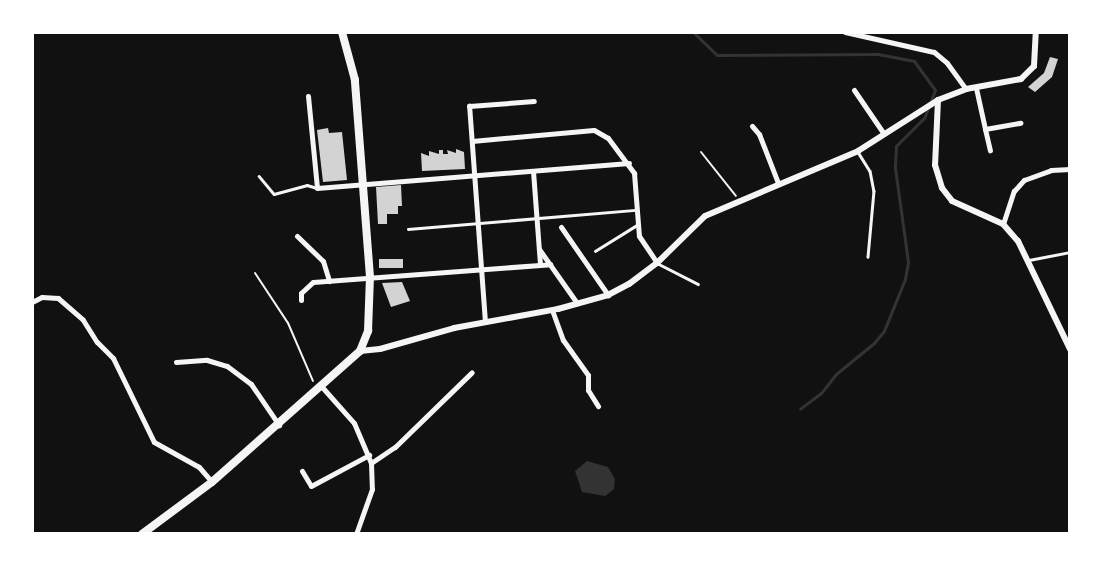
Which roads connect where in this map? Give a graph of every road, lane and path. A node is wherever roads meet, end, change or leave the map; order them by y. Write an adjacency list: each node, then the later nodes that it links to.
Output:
1 (342, 32): 23 (main road)
2 (845, 32): 5 (street)
3 (1036, 32): 4 (street)
4 (976, 88): 5 (street); 12 (street)
5 (966, 89): 8 (street)
6 (854, 90): 13 (street)
7 (308, 96): 25 (street)
8 (938, 100): 13 (street); 30 (street)
9 (534, 101): 14 (street)
10 (1020, 123): 12 (street)
11 (752, 126): 24 (street)
12 (985, 129): 15 (street)
13 (884, 134): 17 (street)
14 (472, 141): 18 (street); 21 (street)
15 (990, 150)
16 (701, 152): 26 (path)
17 (858, 152): 24 (street); 38 (lane)
18 (629, 163): 20 (street); 27 (street)
19 (1070, 169): 30 (street)
20 (532, 171): 21 (street); 28 (street)
21 (474, 175): 23 (street); 29 (street)
22 (259, 176): 25 (lane)
23 (364, 183): 25 (street); 45 (main road)
24 (778, 183): 26 (street)
25 (317, 188)
26 (739, 200): 40 (street)
27 (637, 210): 28 (lane); 31 (street)
28 (536, 218): 29 (lane); 35 (street)
29 (478, 223): 33 (lane); 43 (street)
30 (1002, 224): 39 (street)
31 (638, 225): 36 (lane); 40 (street)
32 (560, 227): 48 (street)
33 (408, 229)
34 (297, 236): 46 (street)
35 (539, 248): 41 (street); 42 (street)
36 (594, 251)
37 (1070, 252): 39 (lane)
38 (868, 257)
39 (1027, 260): 54 (street)
40 (657, 263): 47 (lane); 48 (street)
41 (540, 264): 42 (street); 43 (street)
42 (550, 264): 51 (street)
43 (481, 269): 45 (street); 53 (street)
44 (255, 273): 58 (path)
45 (370, 277): 46 (street); 55 (main road)
46 (329, 281): 49 (street)
47 (698, 284)
48 (608, 294): 51 (street)
49 (301, 300)
50 (32, 302): 64 (street)
51 (578, 303): 52 (street)
52 (552, 310): 53 (street); 59 (street)
53 (485, 322): 55 (street)
54 (1070, 348)
55 (360, 351): 58 (main road)
56 (176, 362): 60 (street)
57 (472, 372): 62 (street)
58 (320, 389): 60 (main road); 61 (street)
59 (598, 406)
60 (280, 426): 64 (main road)
61 (369, 455): 62 (street); 63 (street)
62 (371, 463): 66 (street)
63 (302, 471)
64 (212, 482): 65 (main road)
65 (142, 534)
66 (356, 534)

